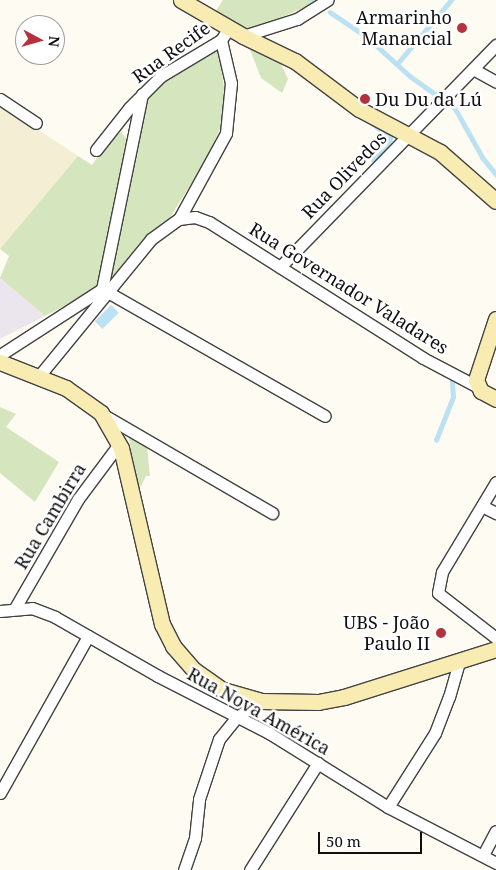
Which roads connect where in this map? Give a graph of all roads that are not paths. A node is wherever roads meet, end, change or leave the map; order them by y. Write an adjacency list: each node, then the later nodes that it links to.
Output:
1 (181, 0): 3 (street)
2 (328, 0): 4 (street)
3 (225, 34): 4 (street); 8 (street, Rua Recife); 14 (street)
4 (244, 36): 11 (street)
5 (496, 44): 6 (street, Rua Olivedos)
6 (474, 69): 7 (street); 11 (street, Rua Olivedos)
7 (496, 82)
8 (142, 94): 12 (street, Rua Recife); 16 (street)
9 (0, 99): 10 (street)
10 (36, 123)
11 (409, 133): 13 (street); 15 (street, Rua Olivedos)
12 (96, 150)
13 (496, 201)
14 (179, 219): 15 (street, Rua Governador Valadares); 16 (street)
15 (280, 266): 21 (street, Rua Governador Valadares)
16 (106, 291): 18 (street); 20 (street); 24 (street)
17 (496, 319): 21 (street)
18 (0, 355)
19 (0, 362): 20 (street)
20 (39, 376): 23 (street)
21 (478, 387): 22 (street, Rua Governador Valadares)
22 (496, 399)
23 (100, 413): 25 (street); 28 (street)
24 (325, 416)
25 (119, 444): 30 (street, Rua Cambirra); 36 (street)
26 (496, 482): 27 (street)
27 (482, 506): 29 (street); 33 (street)
28 (272, 514)
29 (496, 514)
30 (15, 608): 31 (street, Rua Nova América); 32 (street, Rua Nova América)
31 (0, 611)
32 (88, 636): 37 (street, Rua Nova América); 39 (street)
33 (496, 638)
34 (496, 649): 35 (street)
35 (459, 661): 36 (street); 40 (street)
36 (261, 701): 37 (street)
37 (237, 717): 38 (street, Rua Nova América); 44 (street)
38 (318, 764): 40 (street, Rua Nova América); 45 (street)
39 (0, 793)
40 (388, 807): 42 (street, Rua Nova América)
41 (496, 831): 42 (street)
42 (483, 855): 43 (street, Rua Nova América)
43 (496, 863)
44 (184, 870)
45 (250, 870)

